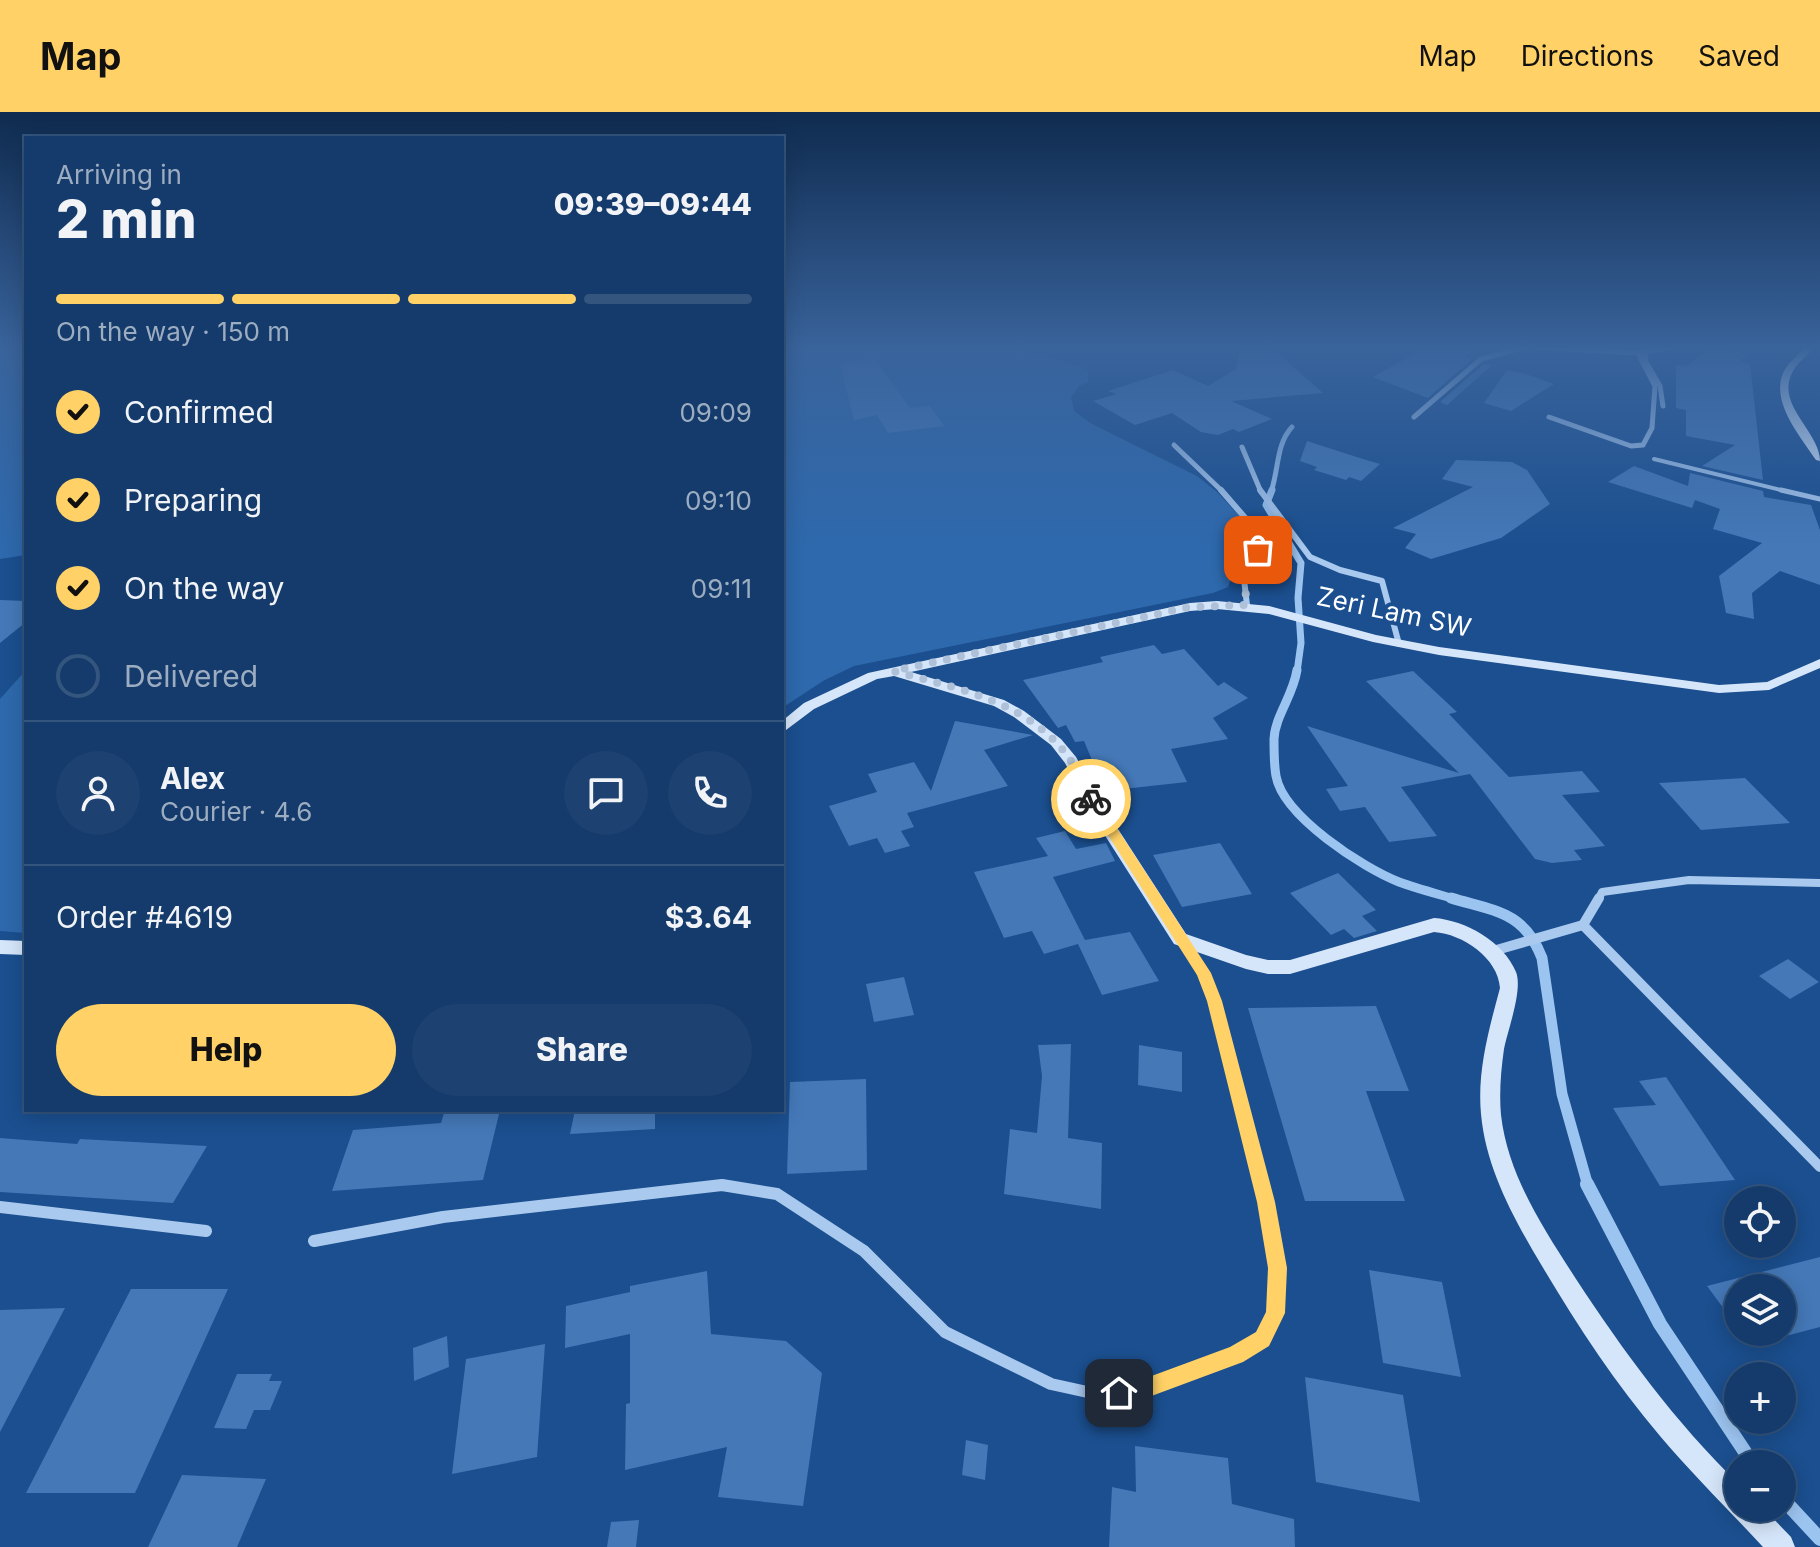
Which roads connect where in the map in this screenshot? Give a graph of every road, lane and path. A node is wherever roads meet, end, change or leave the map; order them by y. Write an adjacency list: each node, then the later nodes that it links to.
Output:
1 (1418, 414): 4 (street)
2 (1653, 414): 5 (street)
3 (1794, 414): 8 (street)
4 (1414, 417)
5 (1549, 417)
6 (1174, 445): 11 (street)
7 (1242, 447): 12 (street)
8 (1820, 458)
9 (1654, 459): 10 (lane)
10 (1820, 499)
11 (1247, 605): 12 (street, Zeri Lam SW); 14 (street, Zeri Lam SW)
12 (1399, 644): 13 (street, Zeri Lam SW)
13 (1820, 663)
14 (893, 671): 15 (street, Zeri Lam SW); 18 (street)
15 (784, 726)
16 (1820, 883): 17 (street)
17 (1583, 925): 21 (street); 22 (street)
18 (1180, 939): 21 (street); 25 (street)
19 (0, 947): 20 (street)
20 (24, 948)
21 (1493, 951): 26 (street)
22 (1820, 1167)
23 (0, 1207): 24 (street)
24 (206, 1231)
25 (314, 1241)
26 (1724, 1488)
27 (1758, 1522): 28 (street)
28 (1781, 1547)

